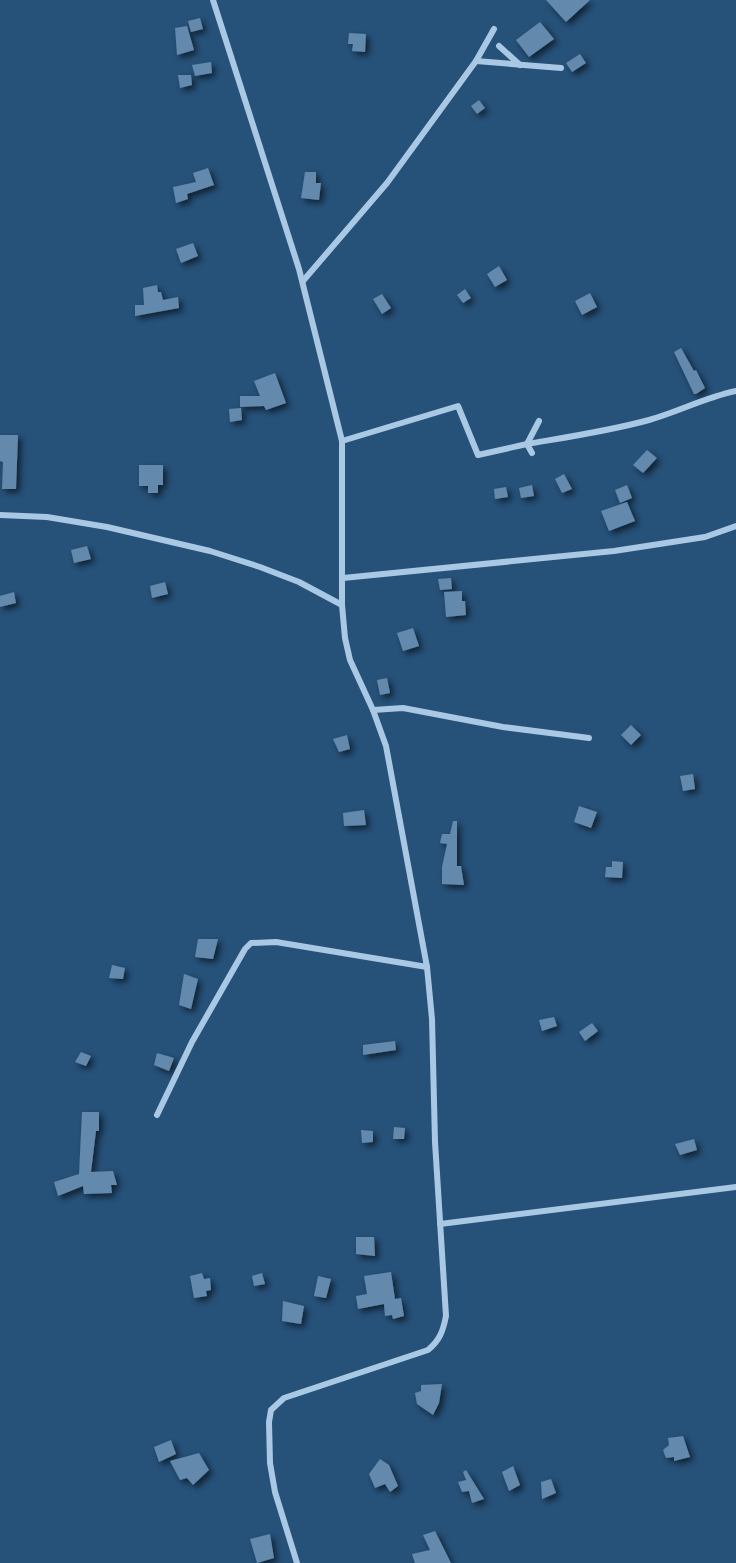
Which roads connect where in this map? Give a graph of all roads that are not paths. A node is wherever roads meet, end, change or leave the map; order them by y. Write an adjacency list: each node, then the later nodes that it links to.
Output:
1 (213, 0): 7 (street)
2 (494, 29): 4 (street)
3 (499, 46): 5 (street)
4 (476, 61): 5 (street); 7 (street)
5 (520, 66): 6 (street)
6 (561, 68)
7 (303, 281): 10 (street)
8 (736, 391): 11 (street)
9 (539, 421): 11 (street)
10 (342, 441): 11 (street); 15 (street)
11 (527, 444): 12 (street)
12 (532, 453)
13 (0, 515): 16 (street)
14 (736, 526): 15 (street)
15 (343, 578): 16 (street)
16 (342, 605): 17 (street)
17 (373, 710): 18 (street); 19 (street)
18 (589, 738)
19 (427, 967): 20 (street); 22 (street)
20 (157, 1116)
21 (736, 1187): 22 (street)
22 (440, 1224): 23 (street)
23 (297, 1563)

